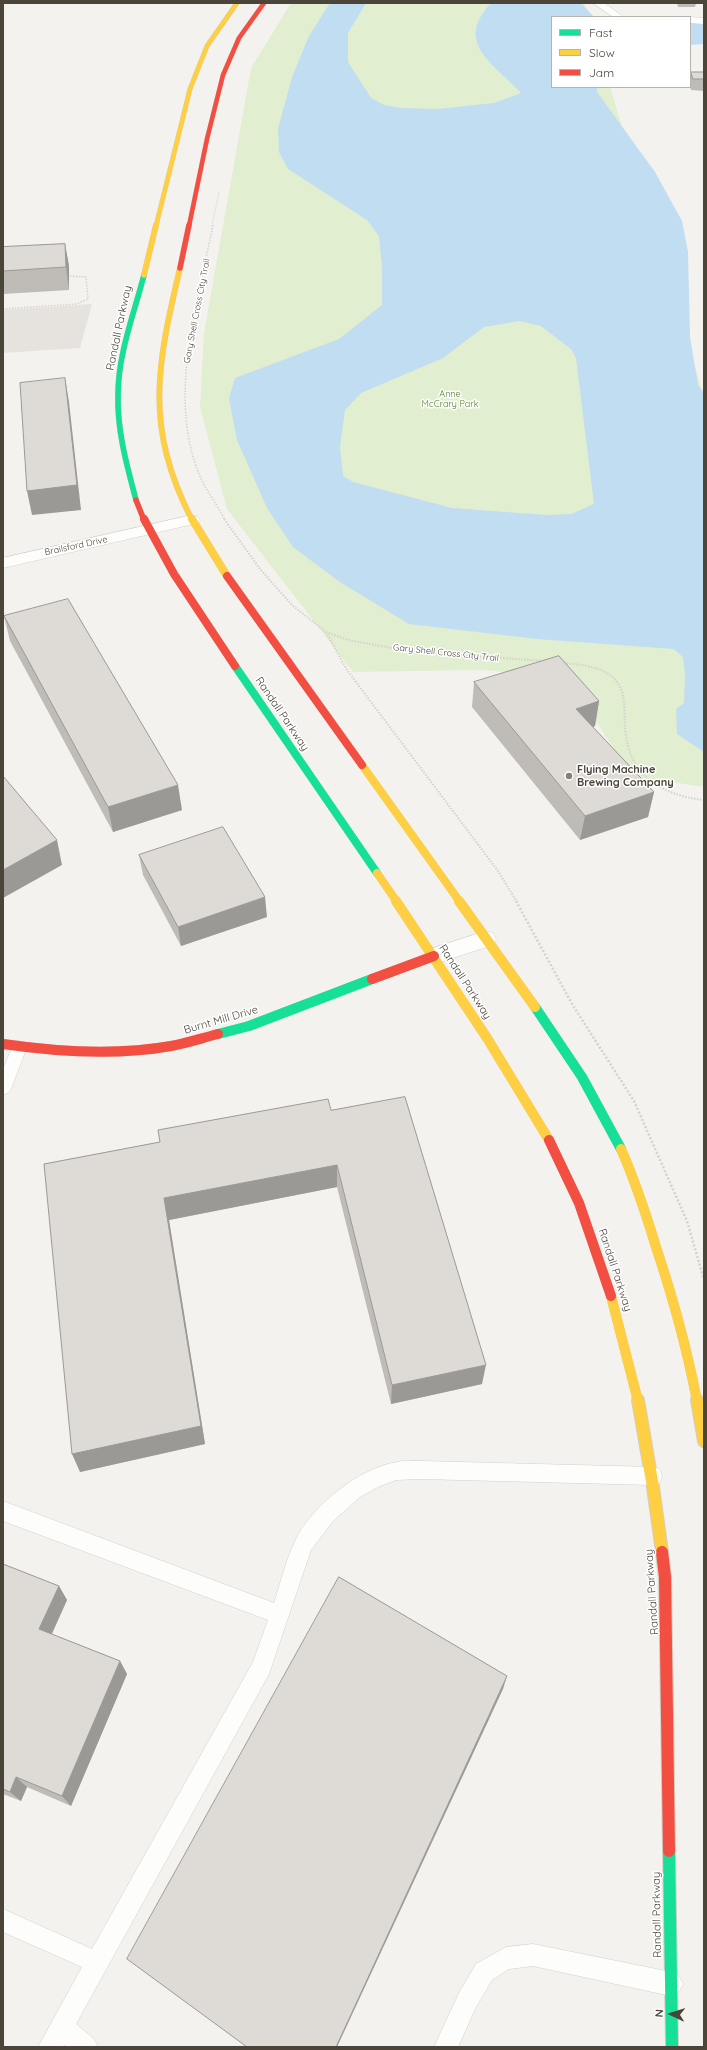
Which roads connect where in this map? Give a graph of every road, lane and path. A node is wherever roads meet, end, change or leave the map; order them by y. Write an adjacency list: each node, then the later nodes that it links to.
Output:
1 (237, 3): 11 (main road, Randall Parkway)
2 (264, 3): 10 (main road)
3 (598, 3): 4 (street)
4 (618, 16)
5 (691, 20): 6 (street)
6 (704, 21)
7 (220, 189): 13 (path, Gary Shell Cross City Trail)
8 (69, 276): 9 (path)
9 (3, 309)
10 (192, 520): 11 (street, Brailsford Drive); 17 (main road)
11 (149, 531): 12 (street, Brailsford Drive); 18 (main road, Randall Parkway)
12 (3, 563)
13 (326, 632): 14 (path, Gary Shell Cross City Trail); 22 (path)
14 (550, 662)
15 (557, 663): 16 (path)
16 (704, 800)
17 (486, 939): 18 (street); 23 (main road)
18 (434, 956): 20 (main road, Burnt Mill Drive); 24 (main road, Randall Parkway)
19 (3, 1044): 20 (main road, Burnt Mill Drive)
20 (19, 1047): 21 (lane)
21 (3, 1089)
22 (704, 1280)
23 (704, 1441)
24 (653, 1476): 26 (lane); 29 (main road, Randall Parkway)
25 (3, 1511): 26 (lane)
26 (280, 1615): 28 (lane)
27 (3, 1920): 28 (lane)
28 (98, 1963): 30 (lane)
29 (670, 1984): 32 (lane); 33 (main road, Randall Parkway)
30 (56, 2038): 31 (lane)
31 (86, 2047)
32 (446, 2047)
33 (672, 2047)

